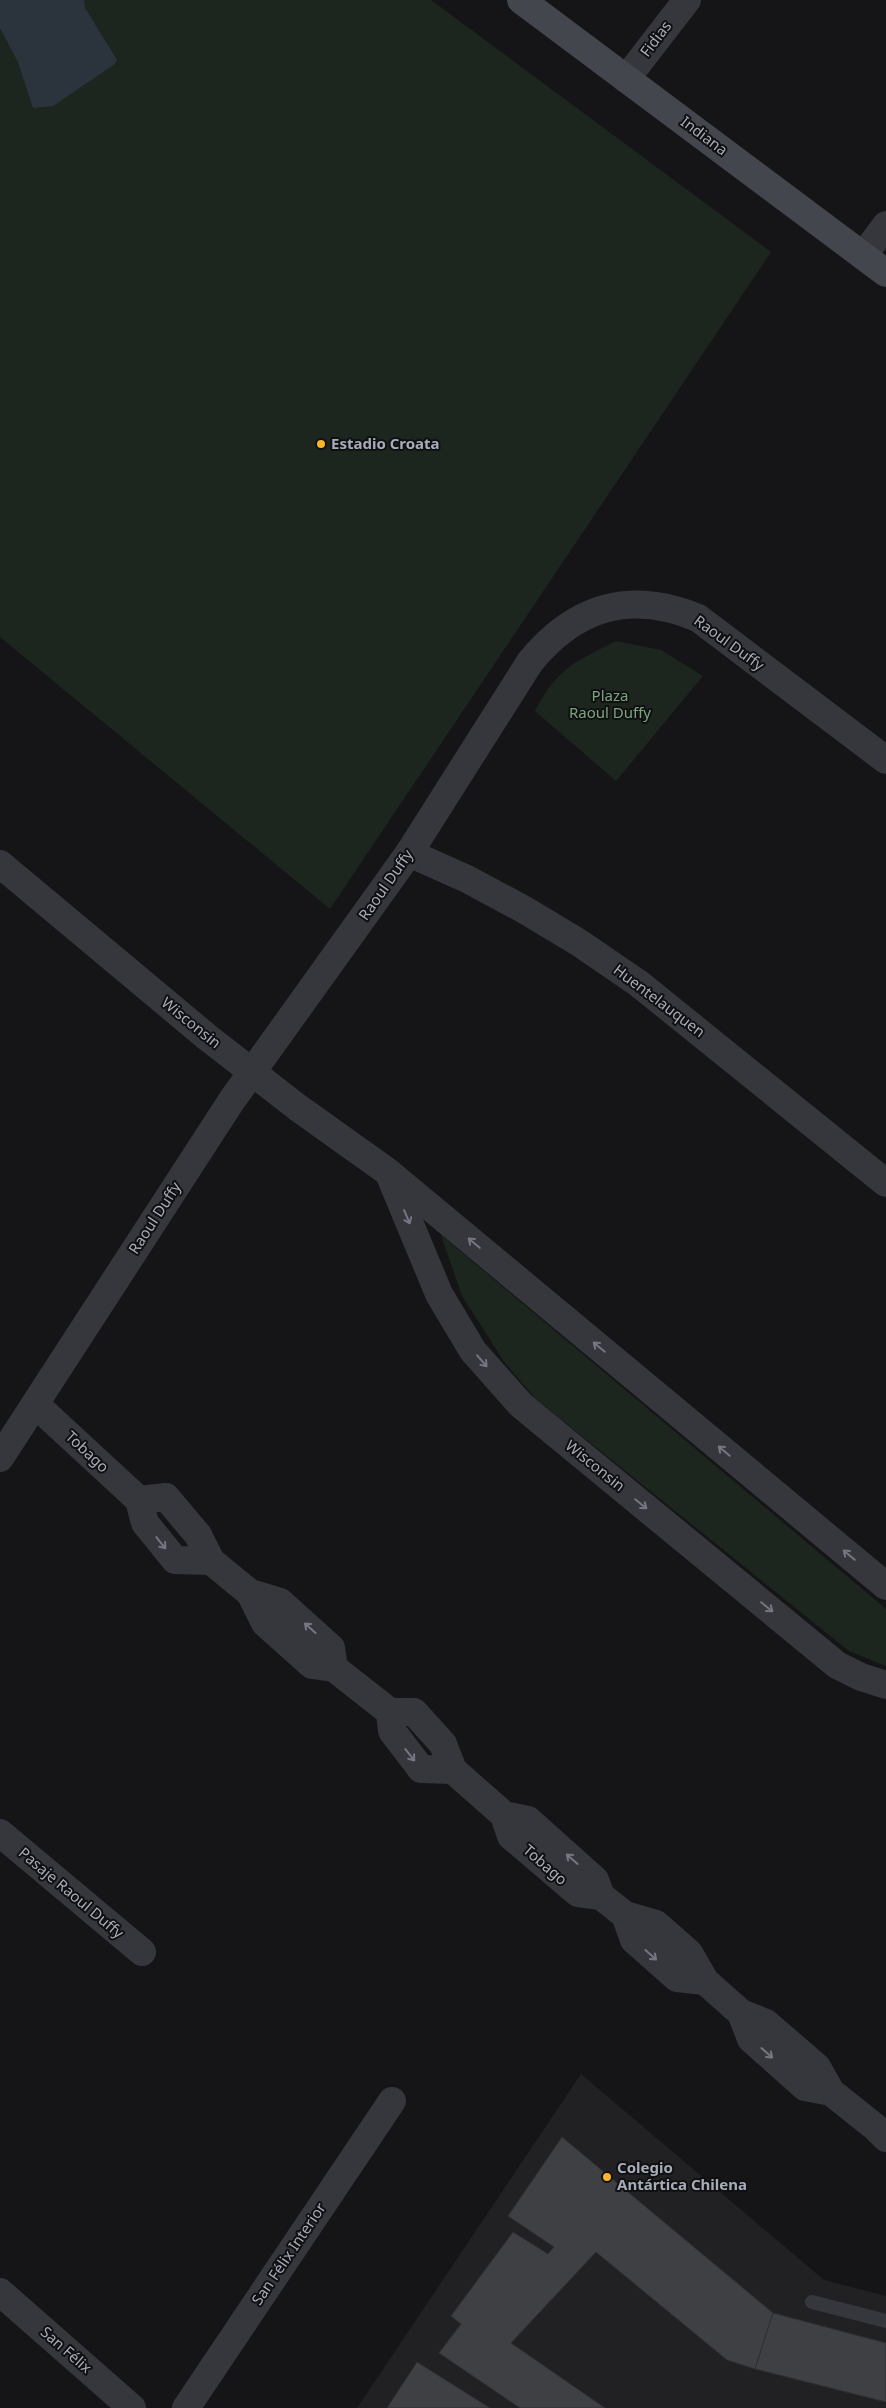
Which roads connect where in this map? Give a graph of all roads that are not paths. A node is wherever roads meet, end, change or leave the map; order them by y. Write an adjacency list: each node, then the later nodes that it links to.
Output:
1 (522, 0): 3 (street, Indiana)
2 (687, 0): 3 (street, Fidias)
3 (626, 78): 5 (street, Indiana)
4 (886, 225): 5 (street)
5 (863, 256): 6 (street, Indiana)
6 (886, 273)
7 (886, 760): 8 (street, Raoul Duffy)
8 (409, 853): 10 (street, Raoul Duffy); 12 (street, Huentelauquen)
9 (0, 864): 10 (street, Wisconsin)
10 (252, 1071): 11 (street, Wisconsin); 13 (street, Raoul Duffy)
11 (388, 1172): 15 (street, Wisconsin, one-way to 11); 16 (street, Wisconsin, one-way to 16)
12 (886, 1183)
13 (35, 1404): 14 (street, Raoul Duffy); 20 (street, Tobago)
14 (0, 1458)
15 (886, 1586)
16 (886, 1684)
17 (0, 1833): 18 (street, Pasaje Raoul Duffy)
18 (142, 1952)
19 (392, 2101): 25 (street, San Félix Interior)
20 (882, 2130)
21 (3, 2300): 24 (street, San Félix)
22 (812, 2302): 23 (lane)
23 (886, 2321)
24 (132, 2408)
25 (186, 2408)

